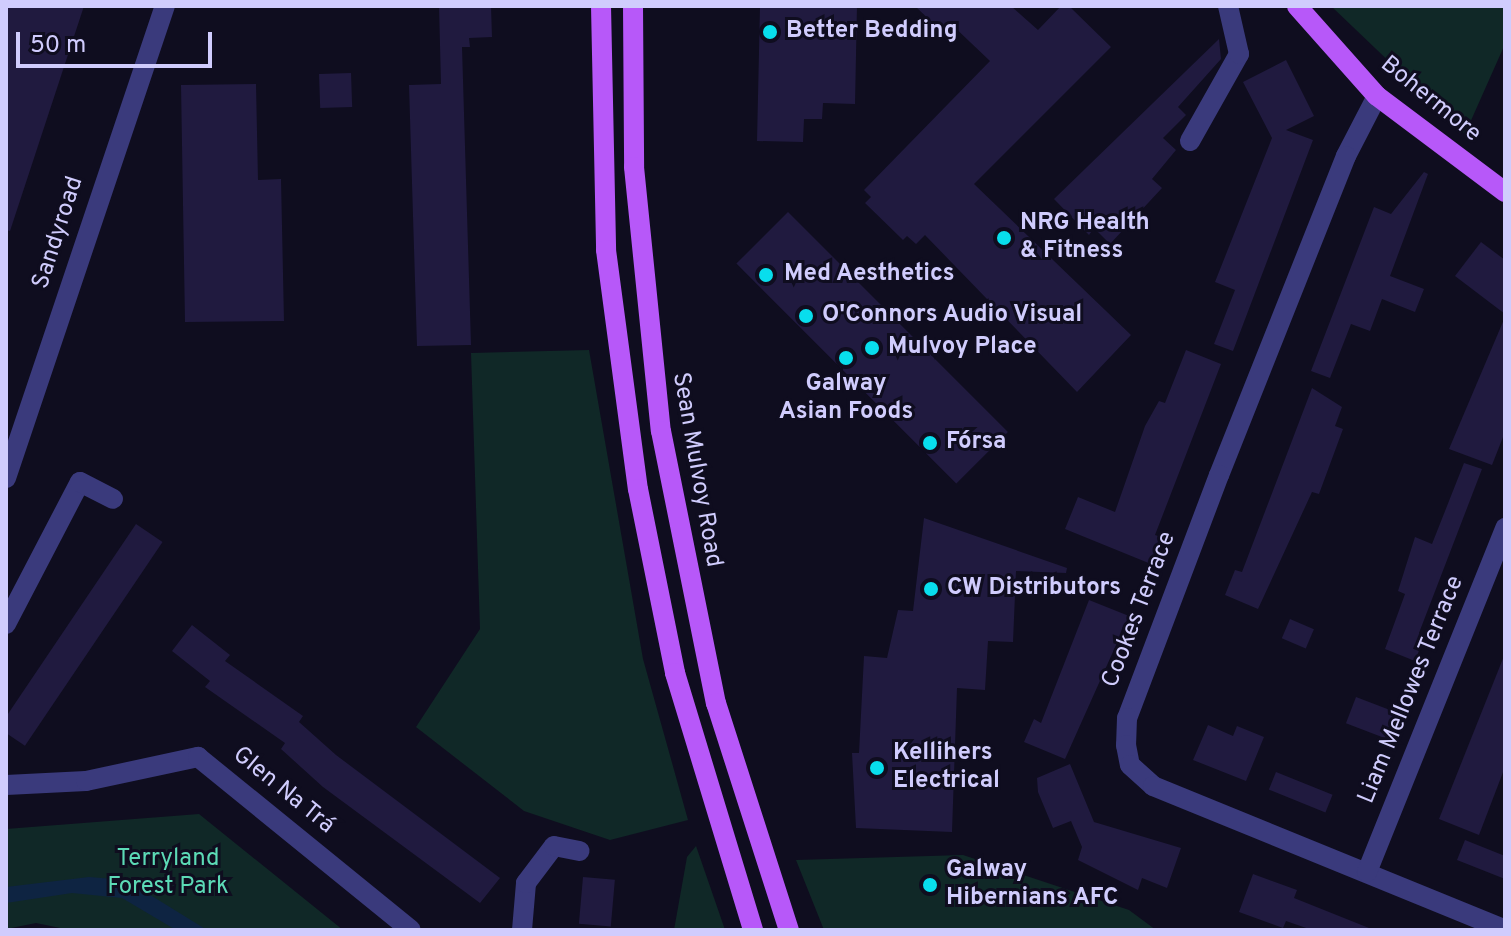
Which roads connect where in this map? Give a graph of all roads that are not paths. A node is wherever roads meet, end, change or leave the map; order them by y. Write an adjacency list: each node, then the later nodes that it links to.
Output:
1 (165, 6): 9 (street, Sandyroad)
2 (601, 6): 18 (main road)
3 (633, 6): 19 (main road, Sean Mulvoy Road)
4 (1228, 6): 7 (street)
5 (1297, 6): 6 (main road, Bohermore)
6 (1377, 96): 8 (main road, Bohermore); 15 (street, Cookes Terrace)
7 (1190, 141)
8 (1505, 192)
9 (6, 478)
10 (113, 499): 12 (street)
11 (1505, 528): 15 (street, Liam Mellowes Terrace)
12 (6, 624)
13 (6, 785): 16 (street, Glen Na Trá)
14 (580, 851): 17 (street)
15 (1367, 872): 20 (street, Cookes Terrace)
16 (411, 930)
17 (522, 930)
18 (753, 930)
19 (789, 930)
20 (1505, 930)

